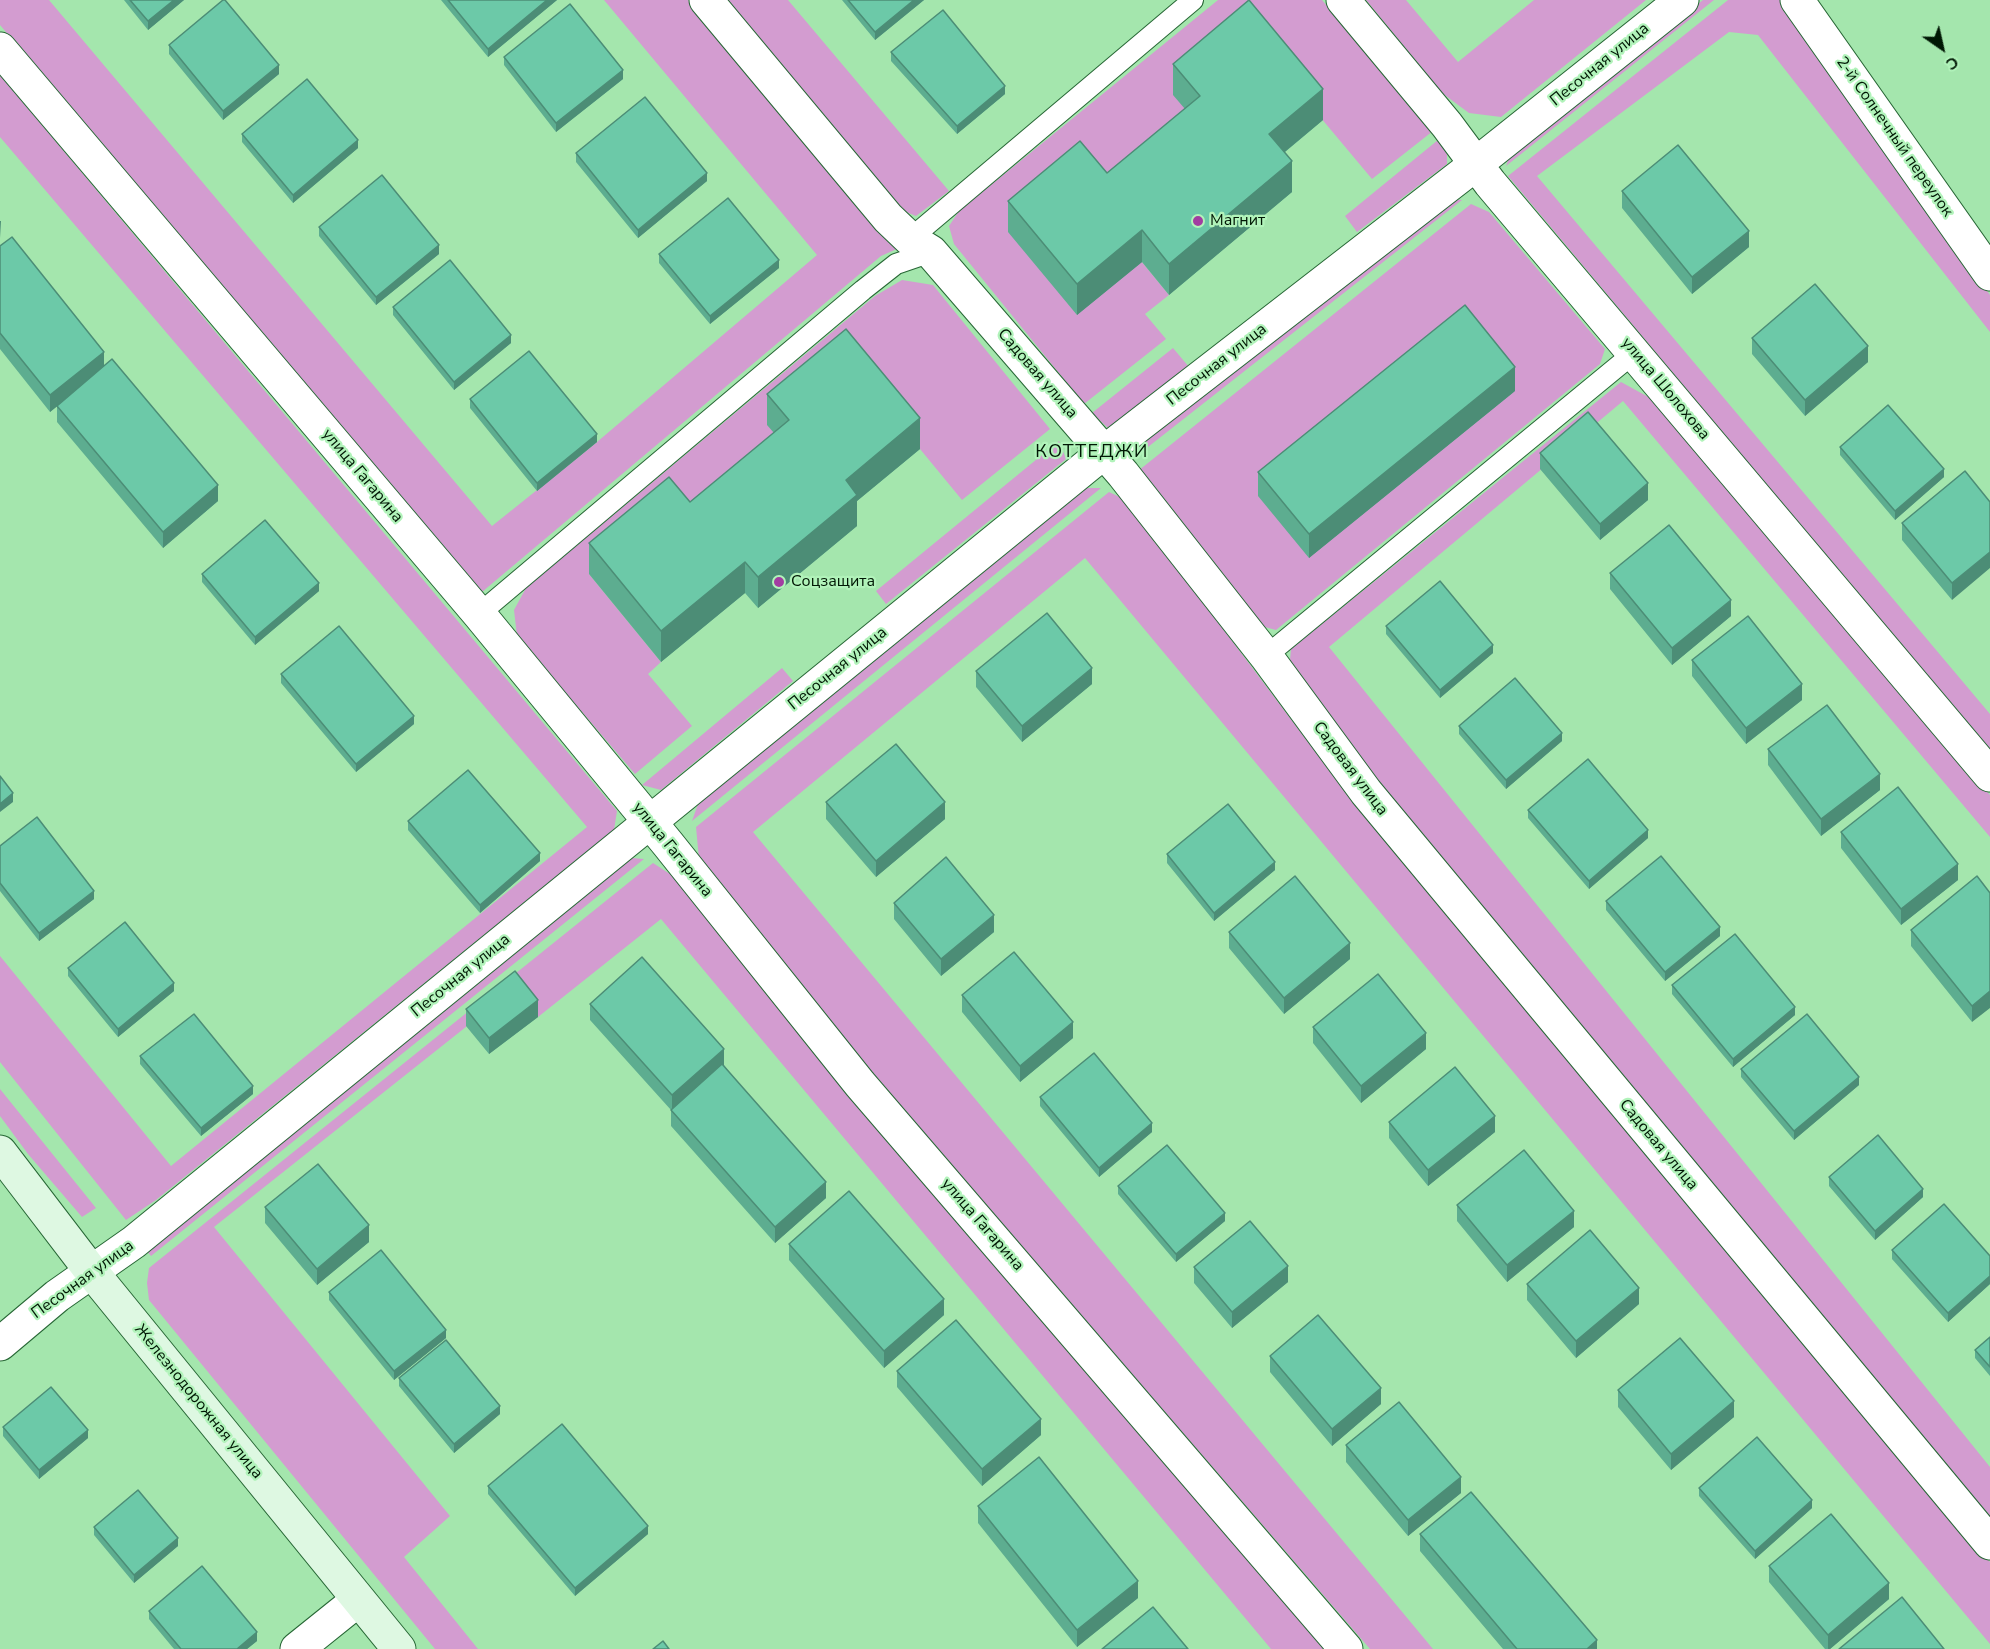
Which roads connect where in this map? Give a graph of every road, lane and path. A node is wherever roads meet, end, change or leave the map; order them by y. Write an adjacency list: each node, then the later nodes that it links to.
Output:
1 (706, 0): 8 (street, Садовая улица)
2 (1193, 0): 8 (lane)
3 (1343, 0): 7 (street, улица Шолохова)
4 (1682, 0): 7 (street, Песочная улица)
5 (1797, 0): 9 (street, 2-й Солнечный переулок)
6 (0, 49): 12 (street, улица Гагарина)
7 (1476, 164): 10 (street, улица Шолохова); 11 (street, Песочная улица)
8 (921, 245): 11 (street, Садовая улица); 12 (lane)
9 (1990, 274)
10 (1634, 353): 13 (lane); 14 (street, улица Шолохова)
11 (1103, 453): 13 (street, Садовая улица); 15 (street, Песочная улица)
12 (479, 614): 15 (street, улица Гагарина)
13 (1266, 656): 19 (street, Садовая улица)
14 (1990, 775)
15 (650, 823): 17 (street, Песочная улица); 23 (street, улица Гагарина)
16 (0, 1152): 17 (street, Железнодорожная улица)
17 (92, 1270): 18 (street, Песочная улица); 20 (street, Железнодорожная улица)
18 (0, 1344)
19 (1990, 1543)
20 (358, 1600): 21 (street); 22 (street, Железнодорожная улица)
21 (297, 1649)
22 (399, 1649)
23 (1347, 1649)

